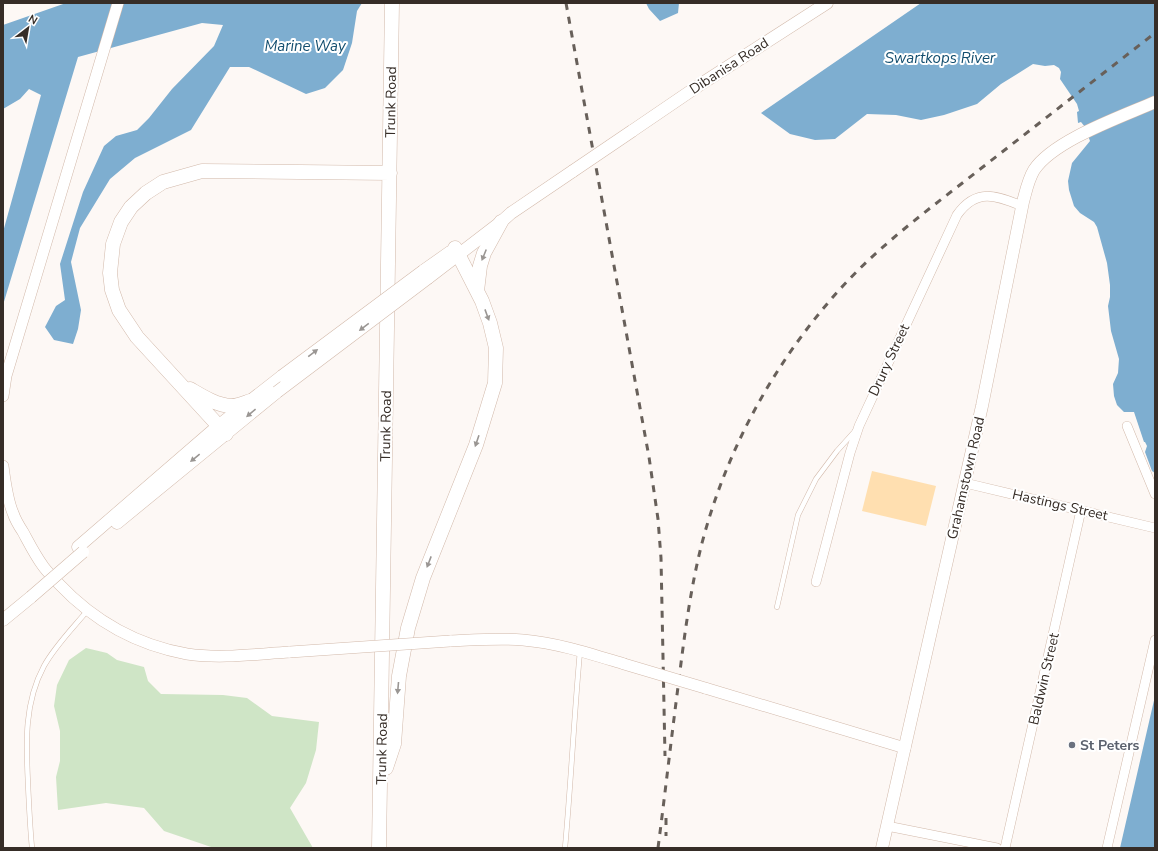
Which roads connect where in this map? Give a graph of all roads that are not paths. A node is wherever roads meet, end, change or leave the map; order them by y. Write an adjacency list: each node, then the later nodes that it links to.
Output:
1 (118, 3): 13 (street)
2 (392, 3): 5 (main road, Trunk Road)
3 (827, 3): 7 (main road, Dibanisa Road, bridge)
4 (1155, 102): 6 (main road, Grahamstown Road)
5 (390, 173): 12 (main road); 32 (main road, Trunk Road)
6 (1022, 206): 15 (street, Drury Street); 19 (main road, Grahamstown Road)
7 (512, 212): 8 (main road); 9 (main road)
8 (501, 222): 9 (main road); 11 (main road, one-way to 11)
9 (457, 252): 10 (main road); 11 (main road)
10 (426, 274): 14 (main road, one-way to 10, bridge); 17 (main road, one-way to 17, bridge)
11 (477, 291): 32 (main road, one-way to 32)
12 (179, 383): 14 (main road); 17 (main road)
13 (3, 396)
14 (250, 401): 17 (main road)
15 (858, 426): 23 (street, Drury Street); 25 (lane)
16 (1127, 426): 20 (street)
17 (222, 430): 24 (main road, bridge)
18 (3, 466): 26 (street)
19 (965, 483): 21 (street, Hastings Street); 31 (main road, Grahamstown Road)
20 (1155, 494)
21 (1081, 510): 22 (street, Hastings Street); 39 (street, Baldwin Street)
22 (1155, 528)
23 (816, 582)
24 (29, 595): 27 (main road); 28 (main road)
25 (777, 607)
26 (87, 611): 30 (street, bridge); 34 (lane)
27 (3, 614)
28 (3, 620)
29 (1155, 640): 40 (street)
30 (580, 651): 31 (street, bridge); 36 (lane)
31 (905, 748): 33 (main road, Grahamstown Road)
32 (381, 783): 35 (main road, Trunk Road)
33 (887, 826): 37 (main road, Grahamstown Road); 38 (street)
34 (32, 848)
35 (380, 848)
36 (565, 848)
37 (882, 848)
38 (997, 848)
39 (1005, 848)
40 (1107, 848)

